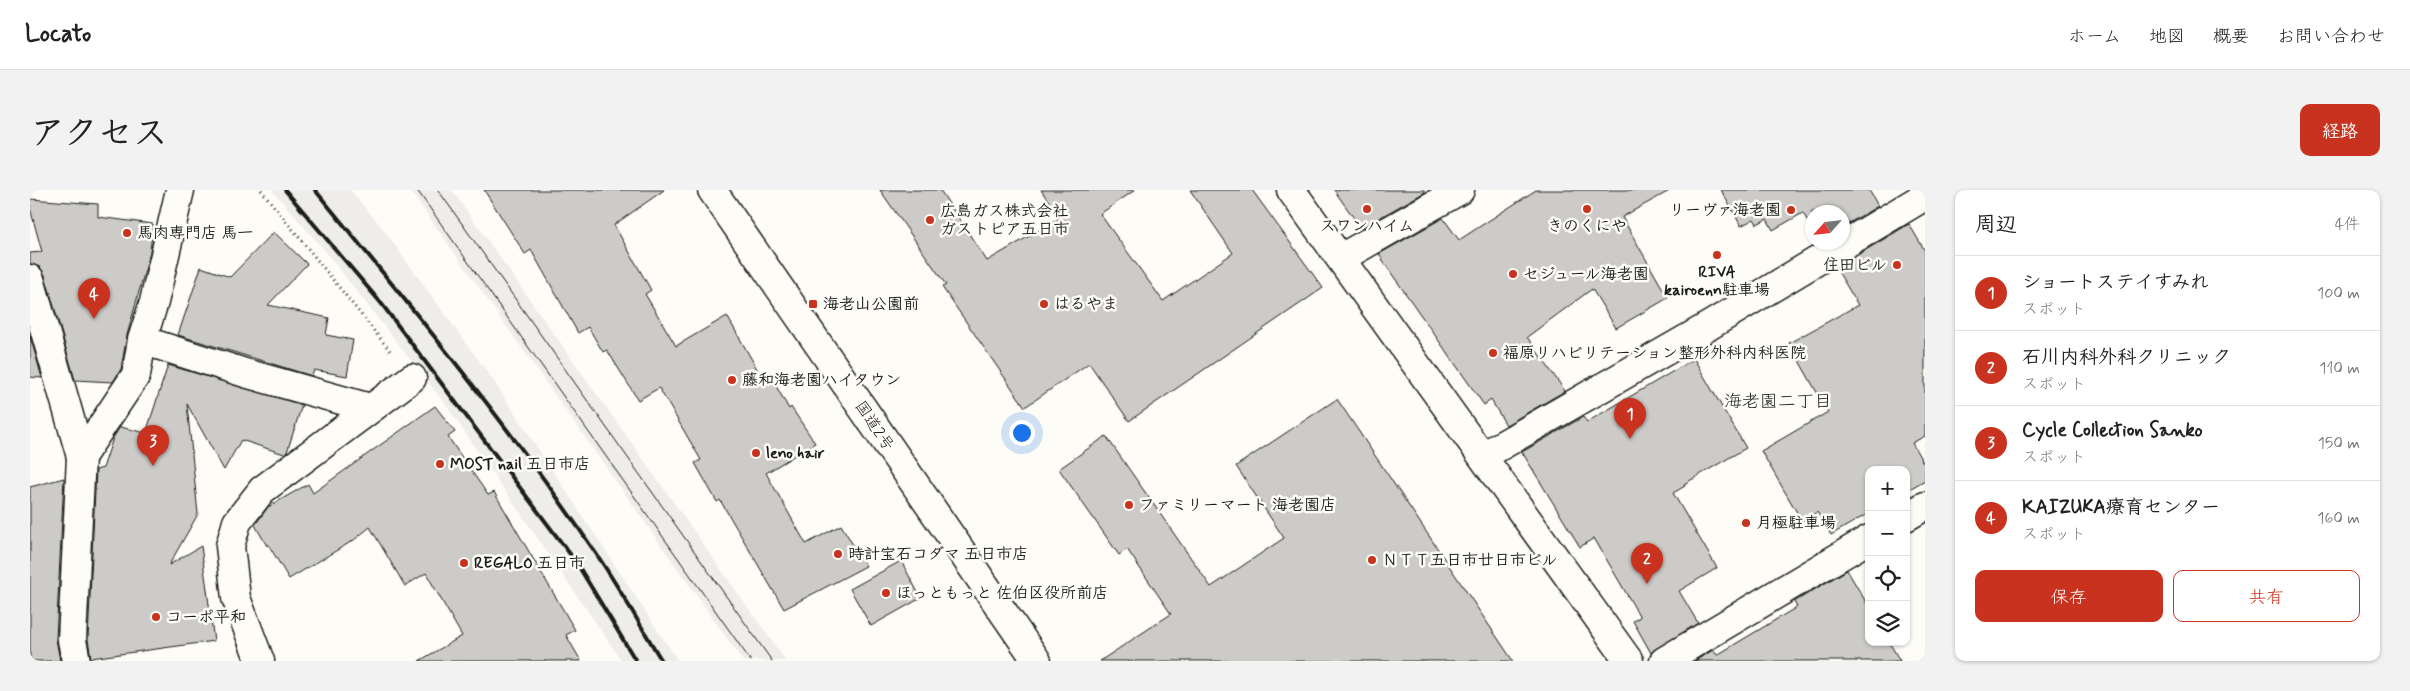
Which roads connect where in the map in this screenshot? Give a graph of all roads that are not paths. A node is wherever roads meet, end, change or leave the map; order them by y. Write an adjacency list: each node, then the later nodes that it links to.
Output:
1 (180, 190): 8 (main road)
2 (712, 190): 18 (main road, 国道2号)
3 (1291, 190): 6 (main road)
4 (1460, 190): 6 (main road)
5 (1920, 199): 11 (main road)
6 (1341, 258): 11 (main road)
7 (30, 279): 12 (main road)
8 (142, 340): 10 (main road); 12 (main road)
9 (412, 378): 10 (main road)
10 (370, 408): 17 (main road)
11 (1483, 456): 19 (main road)
12 (81, 457): 16 (main road)
13 (1925, 506): 14 (main road)
14 (1910, 515)
15 (1865, 541): 20 (main road)
16 (76, 661)
17 (260, 661)
18 (1037, 661)
19 (1629, 661)
20 (1664, 661)

